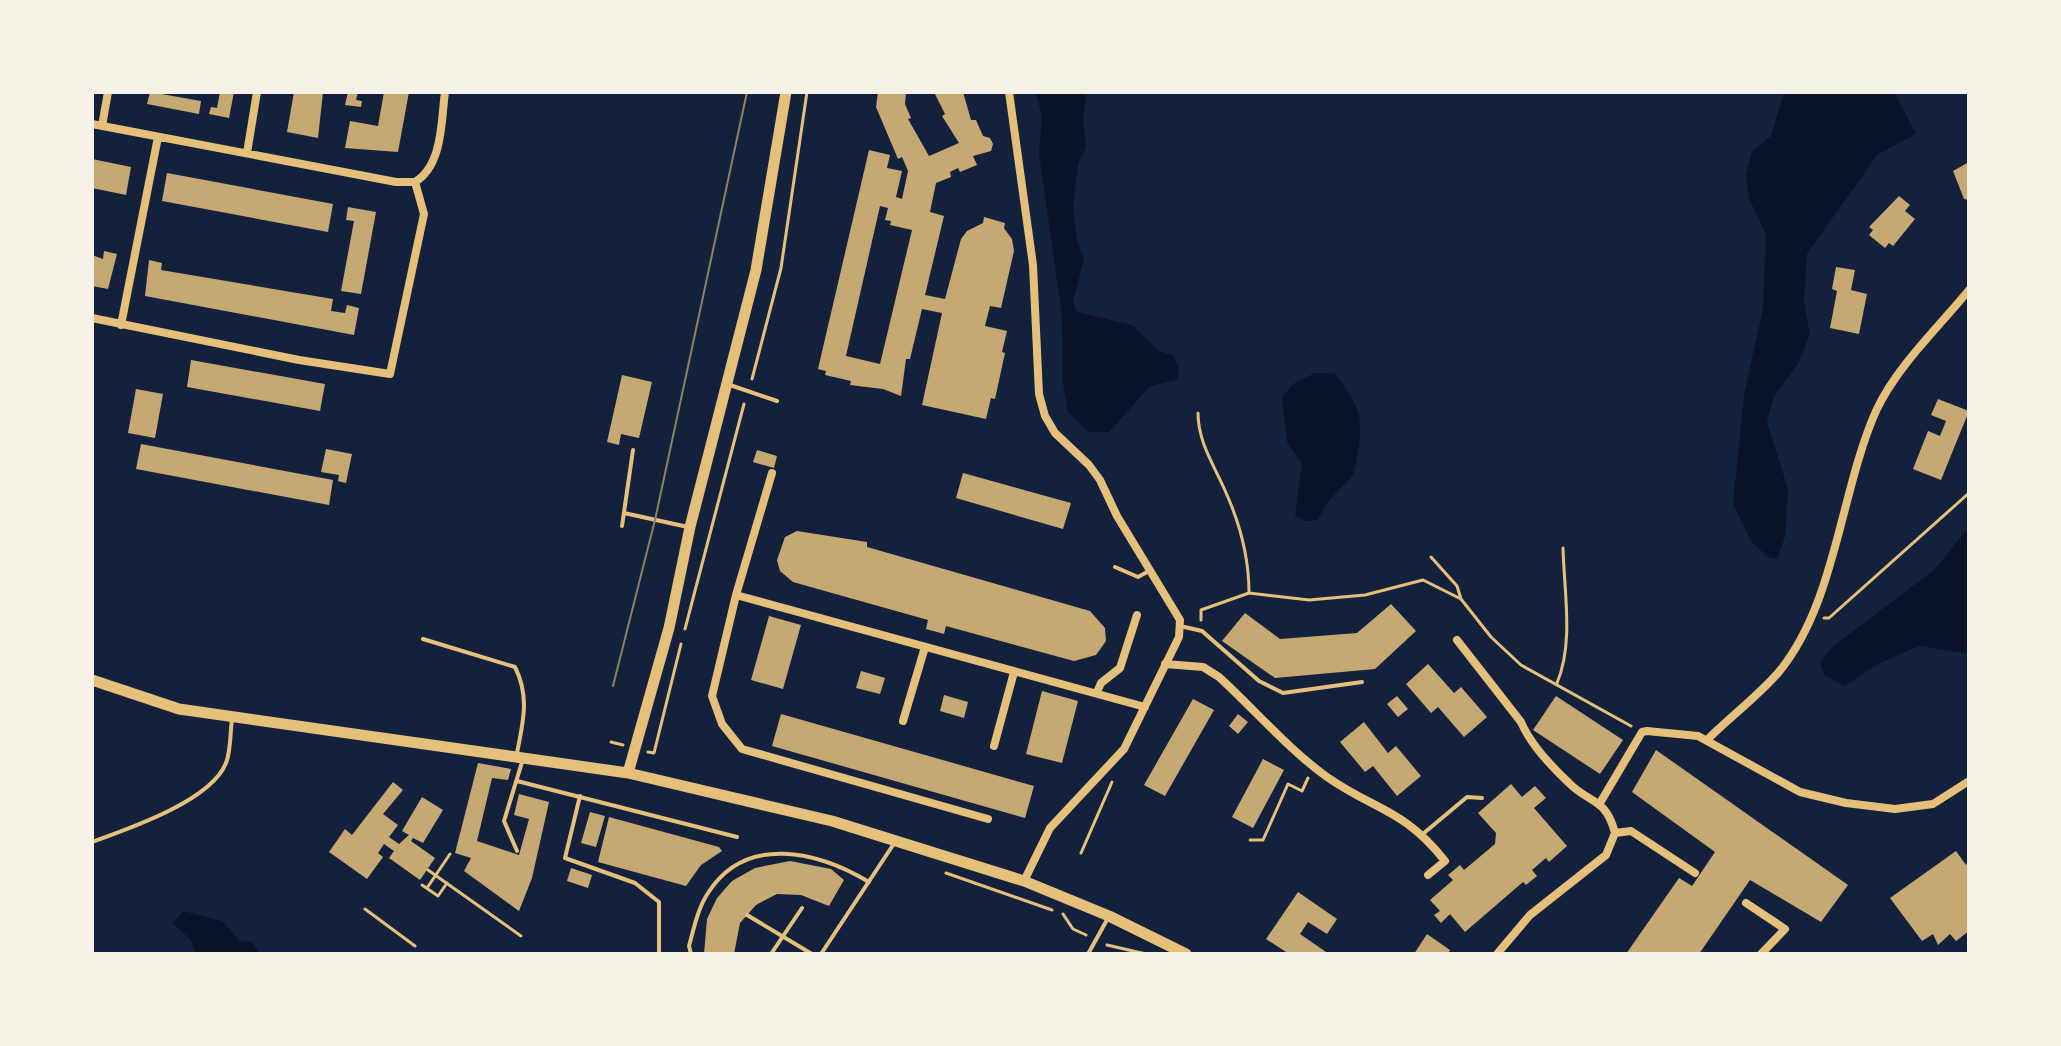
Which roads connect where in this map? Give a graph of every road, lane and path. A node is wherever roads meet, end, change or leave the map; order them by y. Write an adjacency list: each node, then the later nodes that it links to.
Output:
1 (108, 92): 7 (street)
2 (257, 92): 9 (street)
3 (445, 92): 10 (street)
4 (786, 92): 17 (street)
5 (807, 92): 12 (path)
6 (1009, 92): 30 (street)
7 (97, 125): 8 (street)
8 (158, 137): 9 (street); 15 (street)
9 (247, 153): 10 (street)
10 (415, 182): 15 (street)
11 (774, 232): 12 (path)
12 (787, 235): 16 (path)
13 (1969, 290): 35 (street)
14 (92, 318): 15 (street)
15 (121, 325)
16 (752, 379)
17 (728, 384): 18 (lane); 26 (street)
18 (777, 401)
19 (744, 404): 55 (path)
20 (1198, 413): 31 (path)
21 (633, 450): 24 (lane)
22 (772, 473): 32 (street)
23 (1969, 493): 35 (path)
24 (624, 513): 25 (lane); 26 (lane)
25 (622, 526)
26 (690, 527): 57 (street)
27 (1563, 548): 45 (path)
28 (1431, 557): 33 (path)
29 (1115, 567): 30 (lane)
30 (1150, 571): 36 (street)
31 (1249, 593): 33 (path); 37 (path)
32 (736, 595): 40 (street); 65 (street)
33 (1461, 599): 45 (path)
34 (1137, 615): 46 (street)
35 (1809, 616): 51 (street)
36 (1180, 626): 37 (lane); 41 (street)
37 (1202, 631): 44 (lane)
38 (423, 639): 56 (lane)
39 (1457, 640): 64 (street)
40 (925, 647): 42 (street); 49 (street)
41 (1165, 664): 47 (street); 66 (street)
42 (1014, 672): 46 (street); 54 (street)
43 (92, 680): 48 (street)
44 (1362, 682)
45 (1556, 684): 50 (path)
46 (1097, 692): 47 (street)
47 (1145, 707): 80 (street)
48 (232, 717): 56 (street); 71 (lane)
49 (903, 721)
50 (1642, 732): 51 (street); 64 (street)
51 (1707, 740): 61 (street)
52 (611, 742): 53 (path)
53 (625, 746)
54 (994, 746)
55 (648, 752)
56 (520, 755): 57 (street); 60 (lane)
57 (628, 773): 69 (street)
58 (1311, 774): 70 (path)
59 (1114, 778): 73 (path)
60 (517, 781): 62 (lane); 72 (lane)
61 (1969, 781)
62 (580, 796): 68 (lane); 96 (lane)
63 (1482, 798): 66 (lane)
64 (1600, 803): 67 (street)
65 (988, 819)
66 (1424, 833): 79 (street)
67 (1615, 833): 77 (street); 104 (street)
68 (737, 837)
69 (896, 840): 80 (street); 81 (lane)
70 (1250, 840)
71 (92, 842)
72 (517, 851)
73 (1081, 853)
74 (450, 854): 78 (path)
75 (428, 870): 78 (path)
76 (941, 872): 94 (path)
77 (1695, 873)
78 (436, 875): 82 (path); 84 (path)
79 (1428, 875)
80 (1024, 881): 91 (street)
81 (869, 882): 85 (lane); 100 (lane)
82 (447, 883): 84 (path); 92 (path)
83 (422, 885): 84 (path)
84 (427, 888)
85 (708, 894): 86 (lane); 97 (lane)
86 (717, 898)
87 (1746, 903): 105 (street)
88 (802, 908): 93 (lane)
89 (365, 909): 95 (path)
90 (747, 915): 93 (lane)
91 (1109, 916): 94 (lane); 103 (street)
92 (521, 936)
93 (783, 936): 98 (lane); 99 (lane)
94 (1097, 941): 101 (lane); 102 (path)
95 (415, 946)
96 (659, 954)
97 (691, 954)
98 (771, 954)
99 (812, 954)
100 (821, 954)
101 (1088, 954)
102 (1146, 954)
103 (1186, 954)
104 (1497, 954)
105 (1761, 954)

